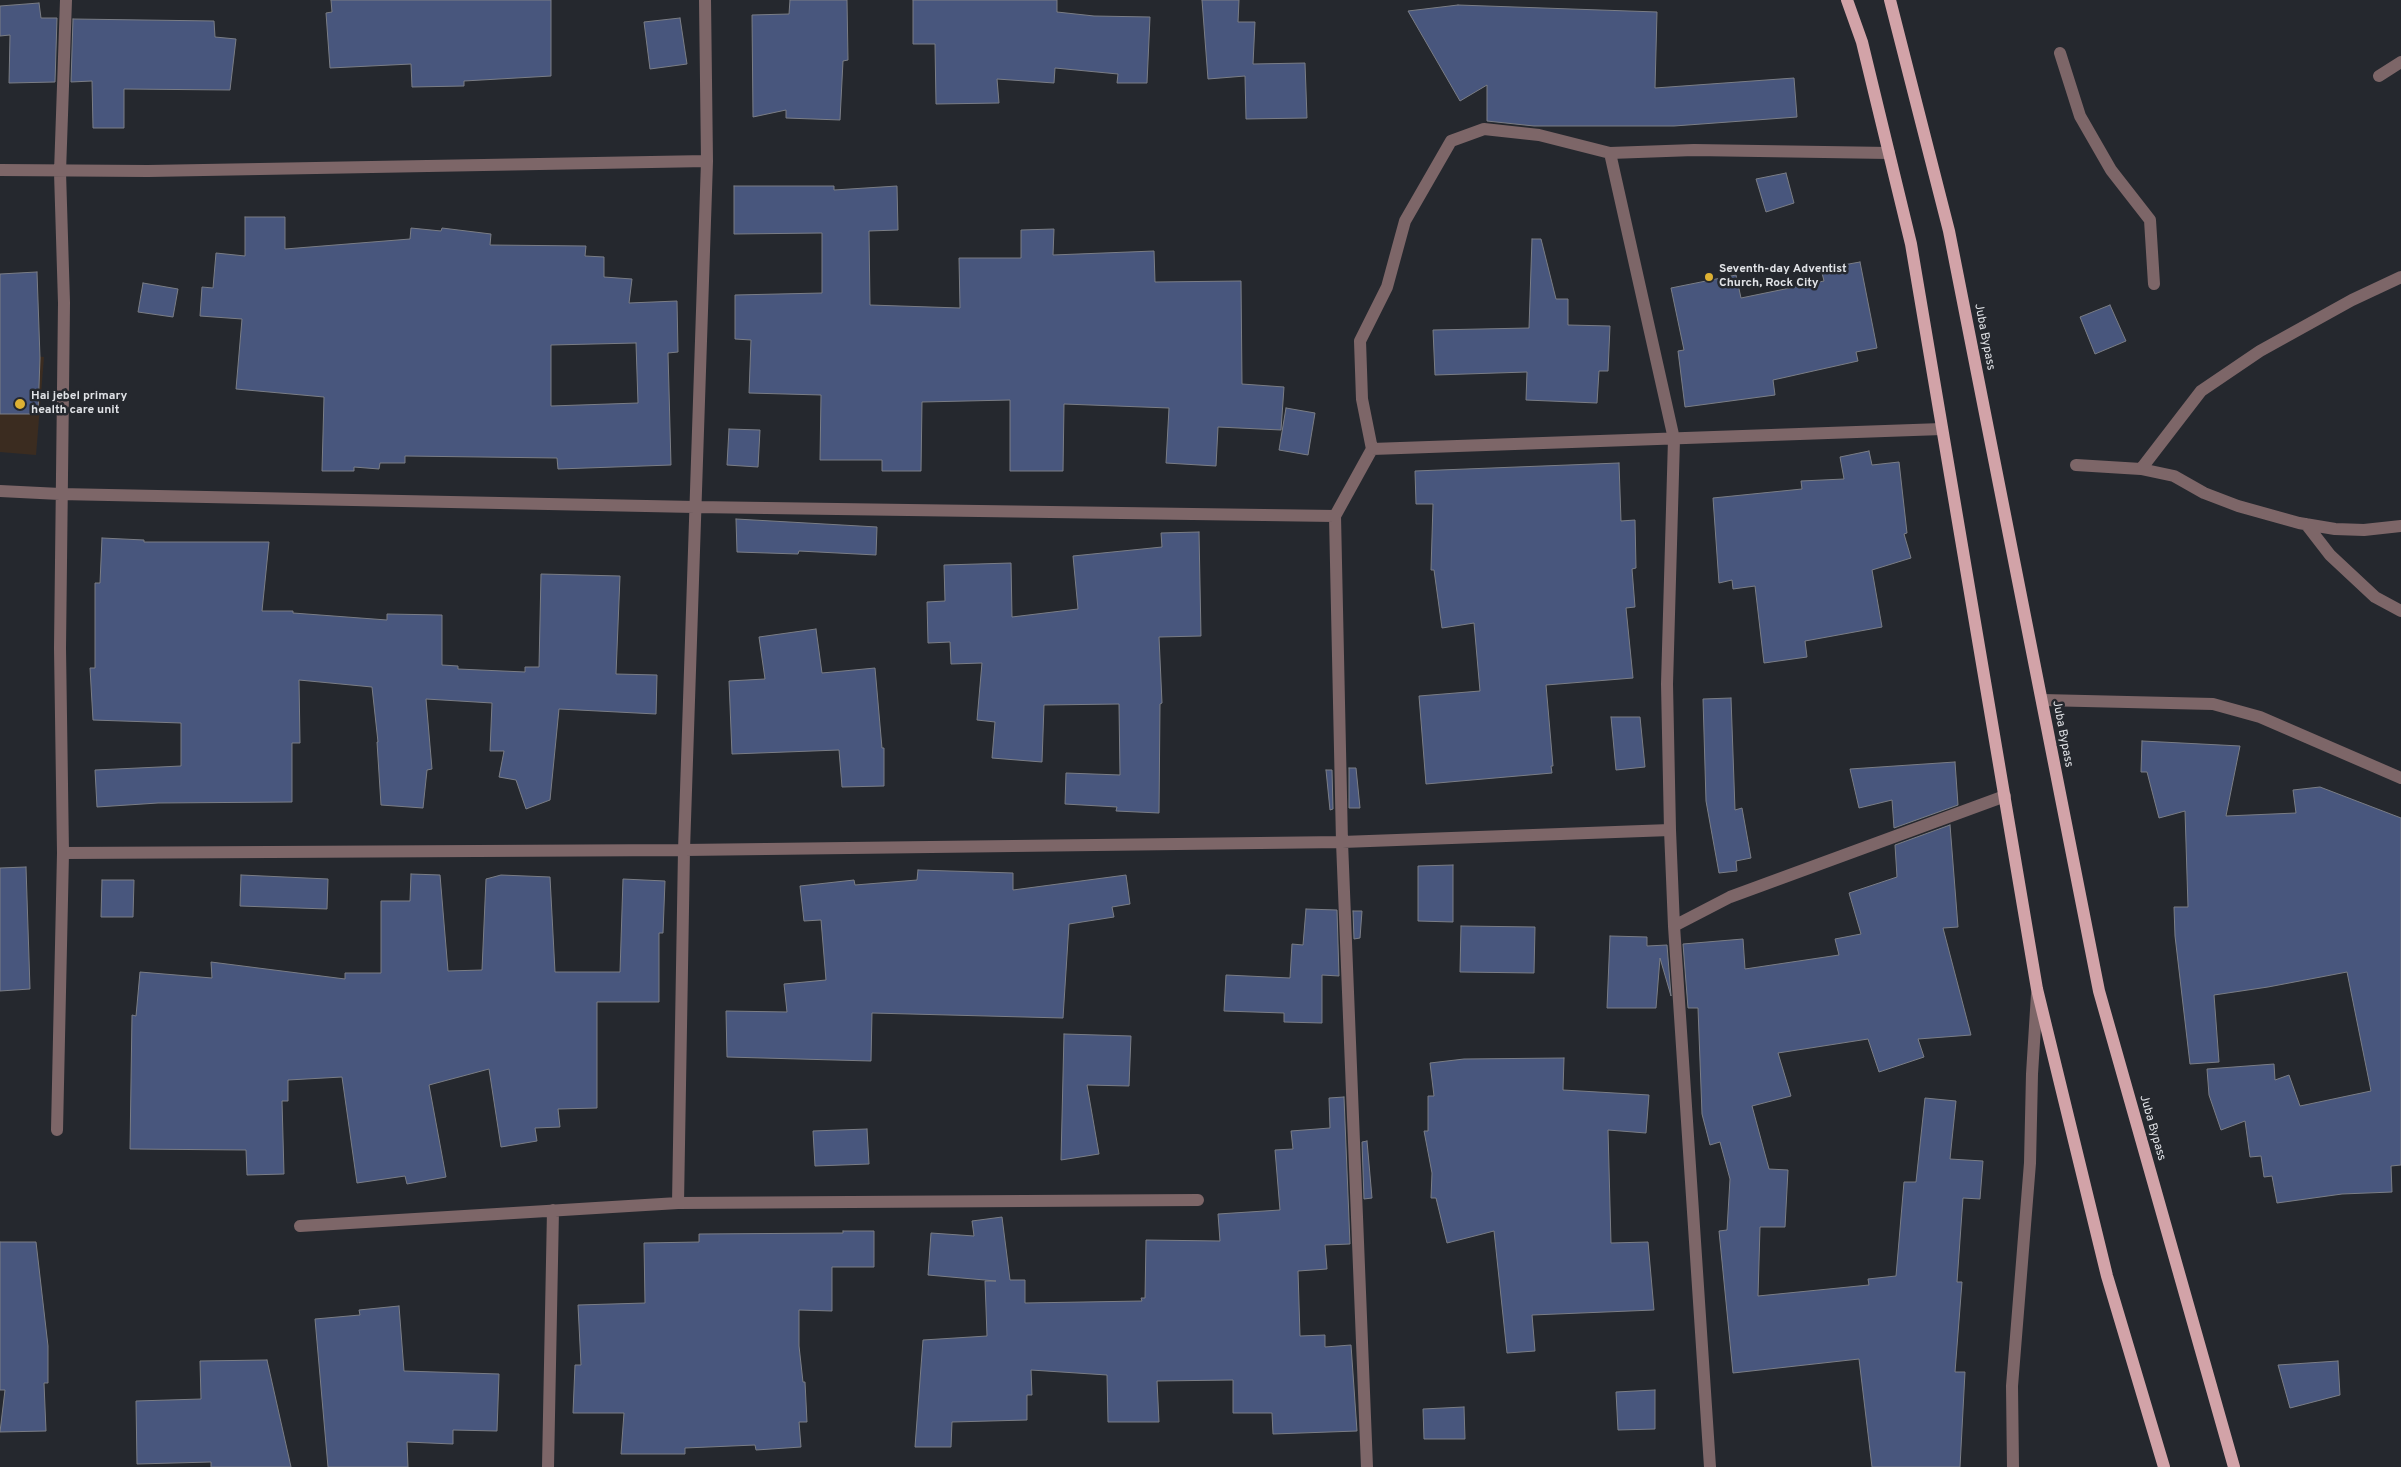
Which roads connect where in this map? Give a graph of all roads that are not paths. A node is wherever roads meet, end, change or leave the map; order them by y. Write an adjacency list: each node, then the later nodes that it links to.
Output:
1 (66, 0): 12 (street)
2 (704, 0): 10 (street)
3 (1847, 0): 9 (main road)
4 (1890, 0): 27 (main road, Juba Bypass)
5 (2060, 53): 14 (street)
6 (2401, 62): 7 (street)
7 (2379, 76)
8 (1610, 153): 9 (street); 16 (street); 17 (street)
9 (1889, 153): 15 (main road)
10 (708, 160): 12 (street); 22 (street)
11 (0, 170): 12 (street)
12 (60, 172): 21 (street)
13 (2401, 276): 19 (street)
14 (2154, 284)
15 (1942, 429): 16 (street); 29 (main road)
16 (1674, 439): 17 (street); 30 (street)
17 (1372, 449): 23 (street)
18 (2076, 465): 19 (street)
19 (2141, 469): 24 (street)
20 (0, 491): 21 (street)
21 (60, 494): 22 (street); 33 (street)
22 (695, 507): 23 (street); 32 (street)
23 (1335, 516): 31 (street)
24 (2306, 524): 25 (street); 26 (street)
25 (2401, 526)
26 (2401, 611)
27 (2042, 700): 28 (street); 46 (main road, Juba Bypass)
28 (2401, 778)
29 (2005, 796): 34 (street); 35 (main road)
30 (1670, 830): 31 (street); 34 (street)
31 (1342, 842): 32 (street); 42 (street)
32 (684, 850): 33 (street); 38 (street)
33 (63, 853): 36 (street)
34 (1674, 926): 43 (street)
35 (2037, 990): 44 (street); 45 (main road)
36 (57, 1130)
37 (1198, 1200): 38 (street)
38 (678, 1203): 39 (street)
39 (553, 1210): 40 (street); 41 (street)
40 (300, 1226)
41 (548, 1467)
42 (1367, 1467)
43 (1710, 1467)
44 (2013, 1467)
45 (2164, 1467)
46 (2234, 1467)

